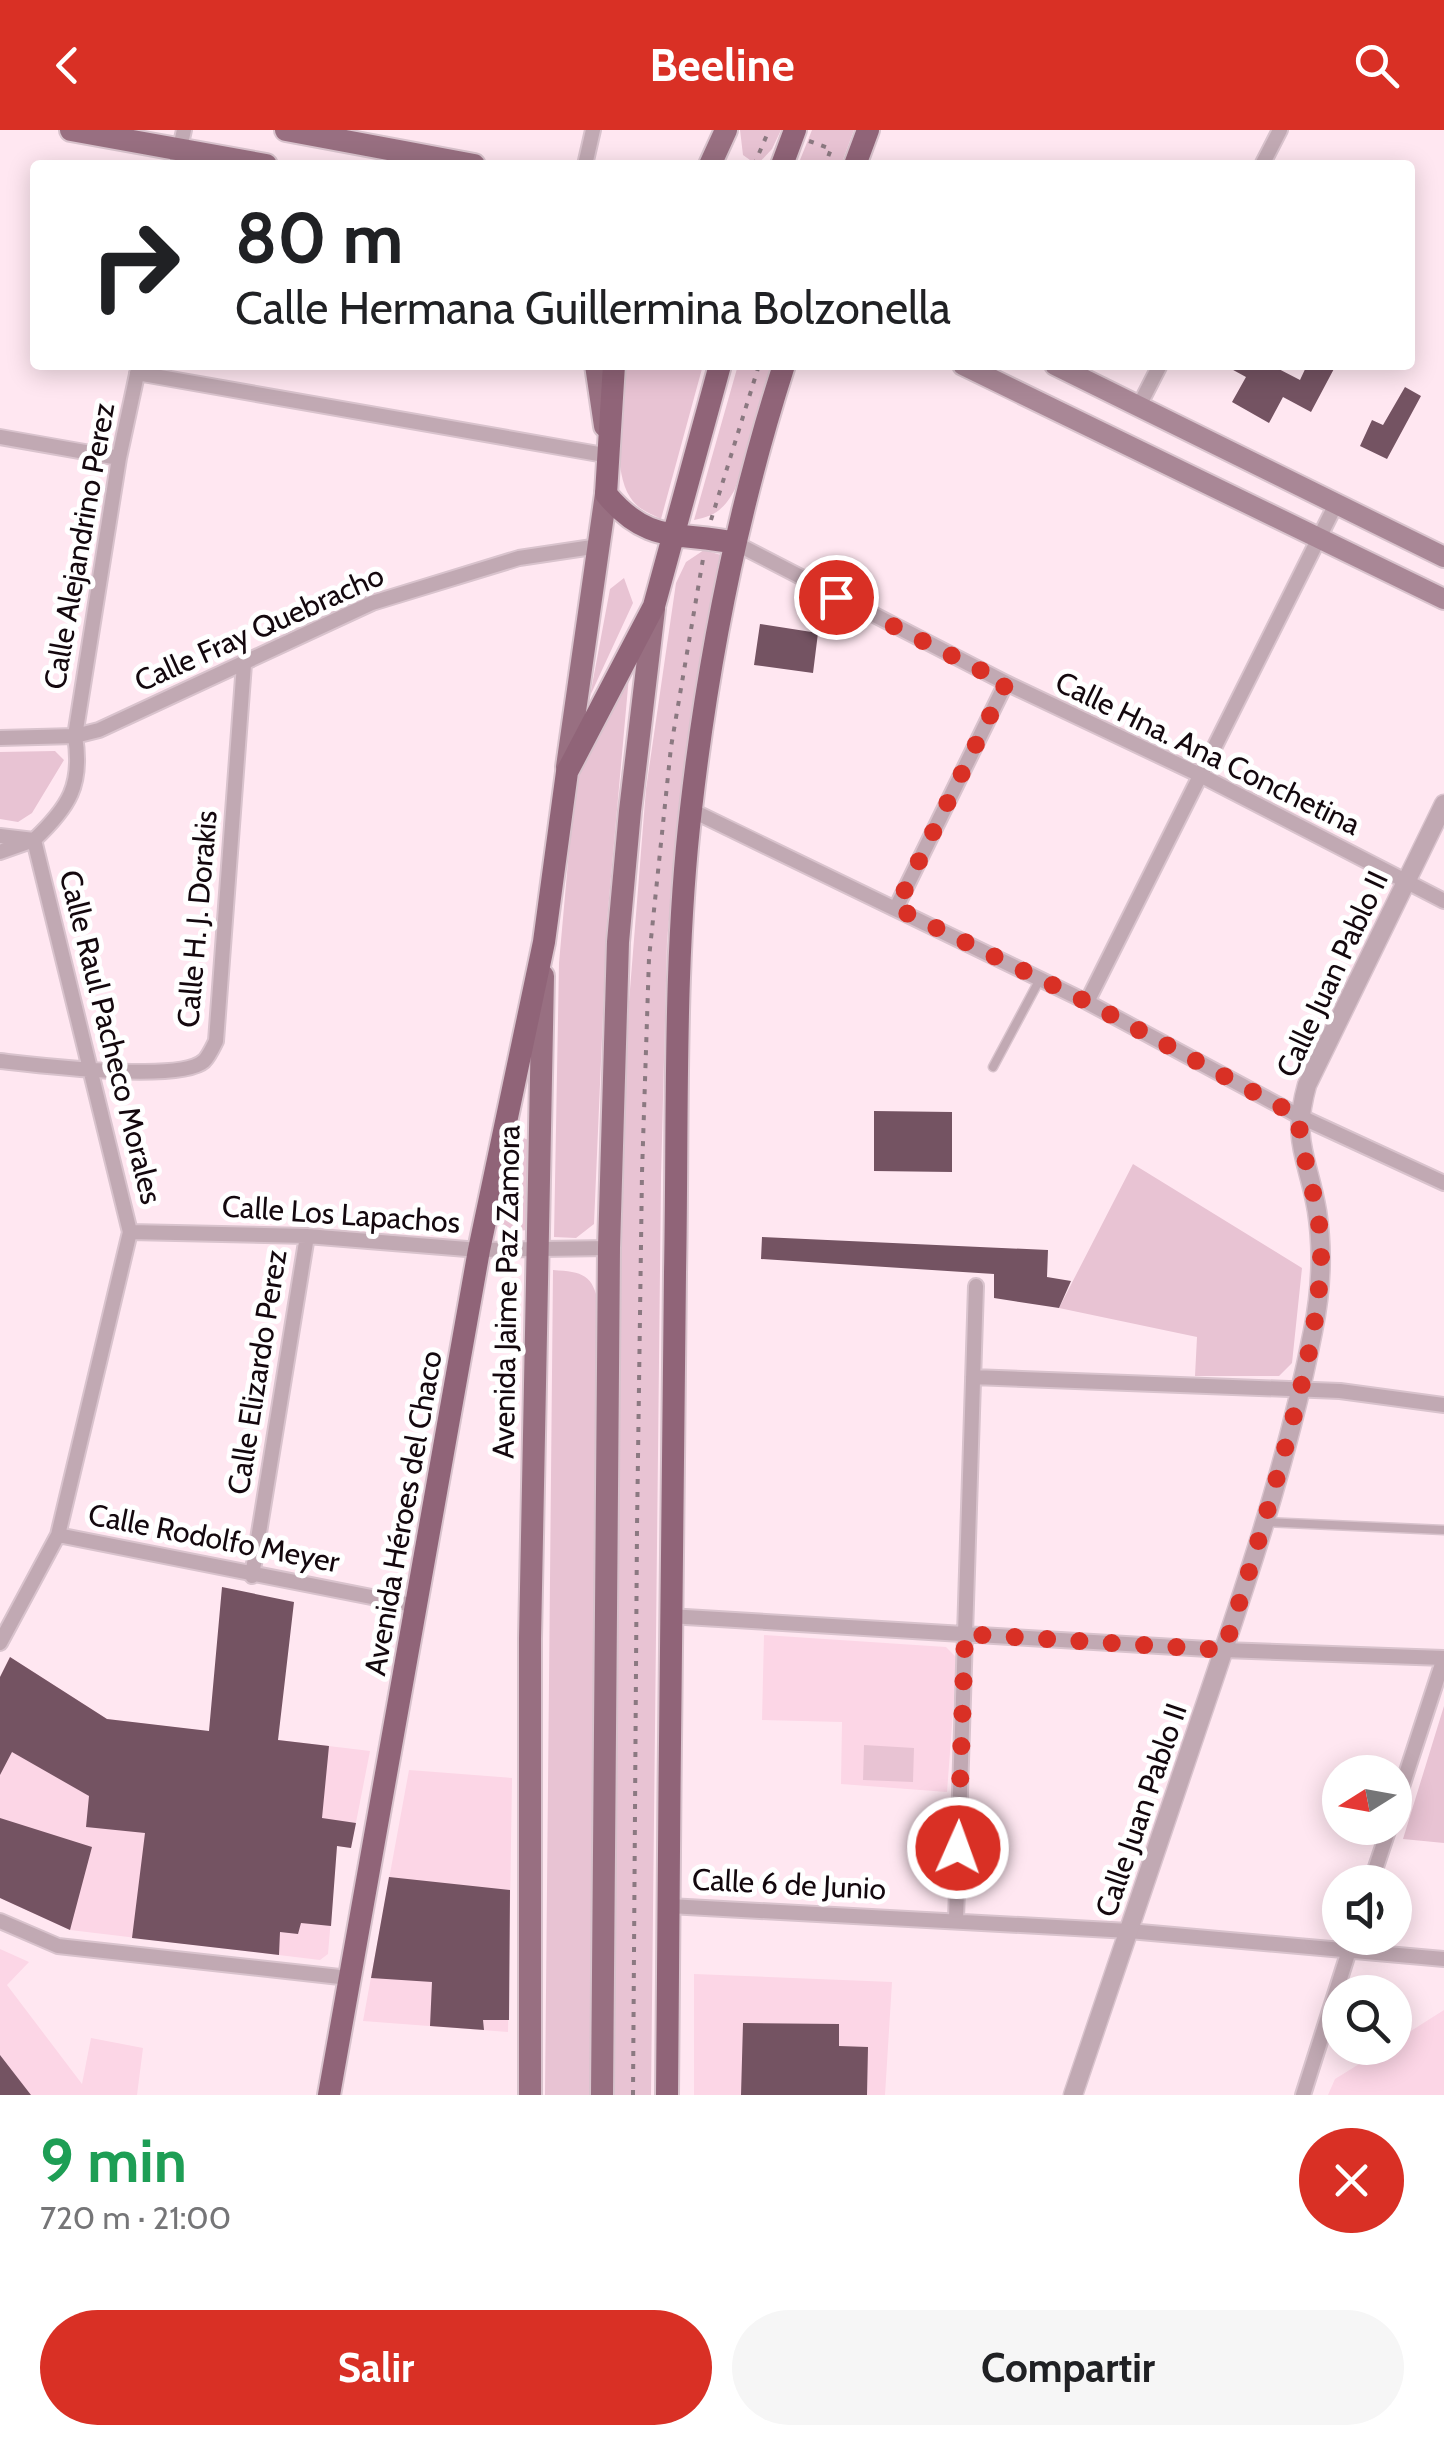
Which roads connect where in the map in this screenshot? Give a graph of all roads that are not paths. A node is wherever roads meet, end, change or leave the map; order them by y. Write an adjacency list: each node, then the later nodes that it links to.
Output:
1 (70, 130): 8 (main road)
2 (286, 130): 10 (main road)
3 (592, 130): 11 (street)
4 (726, 130): 12 (main road)
5 (795, 130): 13 (highway)
6 (868, 130): 14 (highway)
7 (1280, 130): 15 (street)
8 (180, 148): 9 (main road)
9 (241, 160)
10 (447, 160)
11 (586, 160)
12 (712, 160)
13 (784, 160)
14 (857, 160)
15 (1265, 160)
16 (138, 370): 28 (street, Calle Alejandrino Perez)
17 (143, 370): 27 (street)
18 (597, 370): 27 (main road)
19 (614, 370): 27 (highway, Avenida Jaime Paz Zamora)
20 (719, 370): 31 (highway)
21 (783, 370): 33 (highway)
22 (973, 370): 32 (main road)
23 (1066, 370): 25 (main road)
24 (1157, 370): 25 (street)
25 (1139, 406): 30 (main road)
26 (0, 437): 28 (street)
27 (610, 456): 29 (highway, Avenida Jaime Paz Zamora)
28 (119, 458): 40 (street, Calle Alejandrino Perez)
29 (606, 494): 31 (highway); 34 (main road, Avenida Jaime Paz Zamora)
30 (1337, 502): 32 (street); 35 (main road)
31 (673, 537): 33 (highway); 37 (highway)
32 (1319, 538): 36 (main road); 43 (street)
33 (735, 543): 39 (street, Calle Hna. Ana Conchetina); 45 (highway)
34 (599, 546): 38 (street, Calle Fray Quebracho); 42 (main road, Avenida Jaime Paz Zamora)
35 (1444, 557)
36 (1444, 599)
37 (654, 606): 42 (highway); 62 (main road)
38 (244, 664): 40 (street, Calle Fray Quebracho); 57 (street, Calle H. J. Dorakis)
39 (1006, 683): 43 (street, Calle Hna. Ana Conchetina); 51 (street)
40 (75, 736): 41 (street, Calle Fray Quebracho); 47 (street, Calle Alejandrino Perez)
41 (0, 738)
42 (567, 772): 52 (highway, Avenida Jaime Paz Zamora)
43 (1200, 776): 49 (street, Calle Hna. Ana Conchetina); 54 (street)
44 (1444, 804): 49 (street, Calle Juan Pablo II)
45 (691, 810): 51 (street); 74 (highway)
46 (0, 836): 47 (street)
47 (34, 840): 48 (street); 57 (street, Calle Raul Pacheco Morales)
48 (0, 852)
49 (1406, 883): 50 (street, Calle Hna. Ana Conchetina); 58 (street, Calle Juan Pablo II)
50 (1444, 901)
51 (896, 908): 53 (street)
52 (544, 942): 63 (highway, Avenida Héroes del Chaco); 64 (main road, Avenida Jaime Paz Zamora)
53 (1040, 979): 54 (street); 56 (lane)
54 (1087, 1002): 58 (street)
55 (0, 1061): 57 (street, Calle H. J. Dorakis)
56 (993, 1067)
57 (91, 1070): 60 (street, Calle Raul Pacheco Morales)
58 (1298, 1116): 59 (street); 67 (street, Calle Juan Pablo II)
59 (1444, 1183)
60 (130, 1232): 61 (street, Calle Los Lapachos); 71 (street, Calle Raul Pacheco Morales)
61 (307, 1236): 63 (street, Calle Los Lapachos); 72 (street, Calle Elizardo Perez)
62 (610, 1248): 64 (street, Calle Los Lapachos); 91 (main road)
63 (479, 1250): 64 (street, Calle Los Lapachos); 73 (highway, Avenida Héroes del Chaco)
64 (536, 1250): 90 (main road, Avenida Jaime Paz Zamora)
65 (976, 1286): 66 (street)
66 (973, 1377): 67 (street); 75 (street)
67 (1300, 1390): 68 (street); 69 (street, Calle Juan Pablo II)
68 (1444, 1405)
69 (1266, 1522): 70 (lane); 77 (street, Calle Juan Pablo II)
70 (1444, 1530)
71 (58, 1535): 72 (street, Calle Rodolfo Meyer); 76 (street, Calle Raul Pacheco Morales)
72 (252, 1576): 73 (street, Calle Rodolfo Meyer)
73 (418, 1606): 88 (highway, Avenida Héroes del Chaco)
74 (669, 1616): 75 (street); 80 (highway)
75 (965, 1634): 77 (street); 81 (street)
76 (0, 1644)
77 (1224, 1650): 78 (street); 83 (street, Calle Juan Pablo II)
78 (1444, 1658): 79 (street)
79 (1412, 1756)
80 (669, 1906): 81 (street, Calle 6 de Junio); 92 (highway)
81 (956, 1920): 83 (street, Calle 6 de Junio)
82 (0, 1921): 88 (street)
83 (1129, 1931): 84 (street, Calle 6 de Junio); 93 (street, Calle Juan Pablo II)
84 (1322, 1942)
85 (1412, 1954): 87 (street, Calle 6 de Junio)
86 (1347, 1955): 94 (street)
87 (1444, 1959)
88 (349, 1978): 89 (highway, Avenida Héroes del Chaco)
89 (328, 2095)
90 (530, 2095)
91 (602, 2095)
92 (667, 2095)
93 (1073, 2095)
94 (1303, 2095)

